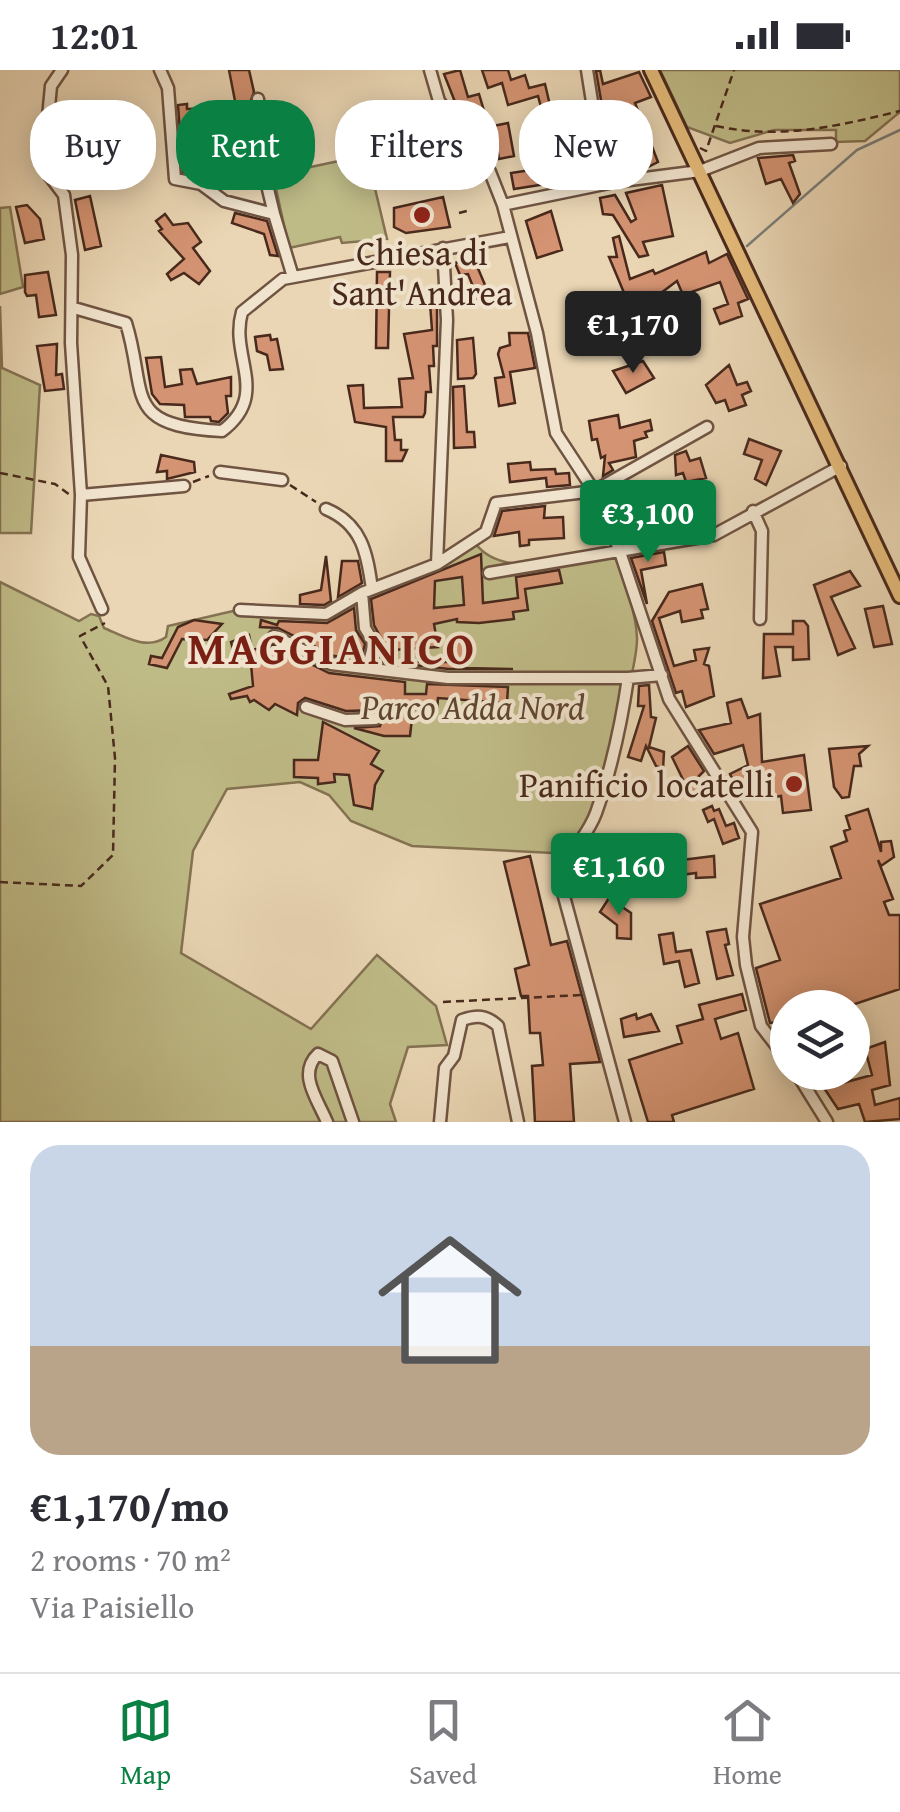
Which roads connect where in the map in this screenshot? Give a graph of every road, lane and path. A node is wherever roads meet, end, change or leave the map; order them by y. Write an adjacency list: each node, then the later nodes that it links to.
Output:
1 (62, 70): 23 (street)
2 (160, 70): 19 (street)
3 (430, 70): 16 (street)
4 (587, 70): 8 (street)
5 (651, 70): 12 (main road)
6 (734, 70): 10 (path)
7 (258, 98): 19 (street)
8 (591, 100)
9 (900, 111): 10 (path)
10 (716, 126): 12 (path)
11 (831, 144): 13 (street)
12 (689, 150): 13 (main road)
13 (700, 171): 14 (street); 25 (main road)
14 (653, 177)
15 (574, 190): 16 (street)
16 (503, 204): 20 (street)
17 (467, 211): 18 (path)
18 (459, 213)
19 (274, 214): 22 (street)
20 (510, 237): 21 (street); 30 (street)
21 (444, 248): 22 (street); 35 (street)
22 (293, 277): 23 (street)
23 (74, 308): 31 (street)
24 (708, 427): 30 (street)
25 (842, 466): 33 (street); 38 (main road)
26 (220, 472): 28 (street); 29 (path)
27 (0, 473): 31 (path)
28 (282, 480): 32 (path)
29 (184, 486): 31 (street)
30 (594, 490): 34 (street); 35 (street)
31 (82, 500): 39 (street)
32 (326, 509): 37 (street)
33 (753, 511): 34 (street); 41 (street)
34 (619, 549): 36 (street); 45 (street)
35 (438, 564): 37 (street)
36 (488, 573)
37 (367, 591): 40 (street); 44 (street)
38 (900, 596)
39 (102, 609)
40 (240, 610)
41 (760, 620)
42 (105, 624): 49 (path)
43 (274, 636): 44 (street)
44 (368, 666): 46 (street)
45 (662, 675): 46 (street); 52 (street)
46 (628, 678): 50 (street)
47 (306, 707): 48 (street)
48 (375, 719)
49 (0, 882)
50 (592, 994): 51 (path); 58 (street)
51 (443, 1002)
52 (770, 1037)
53 (807, 1090): 59 (street)
54 (327, 1122): 55 (street)
55 (354, 1122)
56 (440, 1122): 57 (street)
57 (518, 1122)
58 (625, 1122)
59 (827, 1122)

